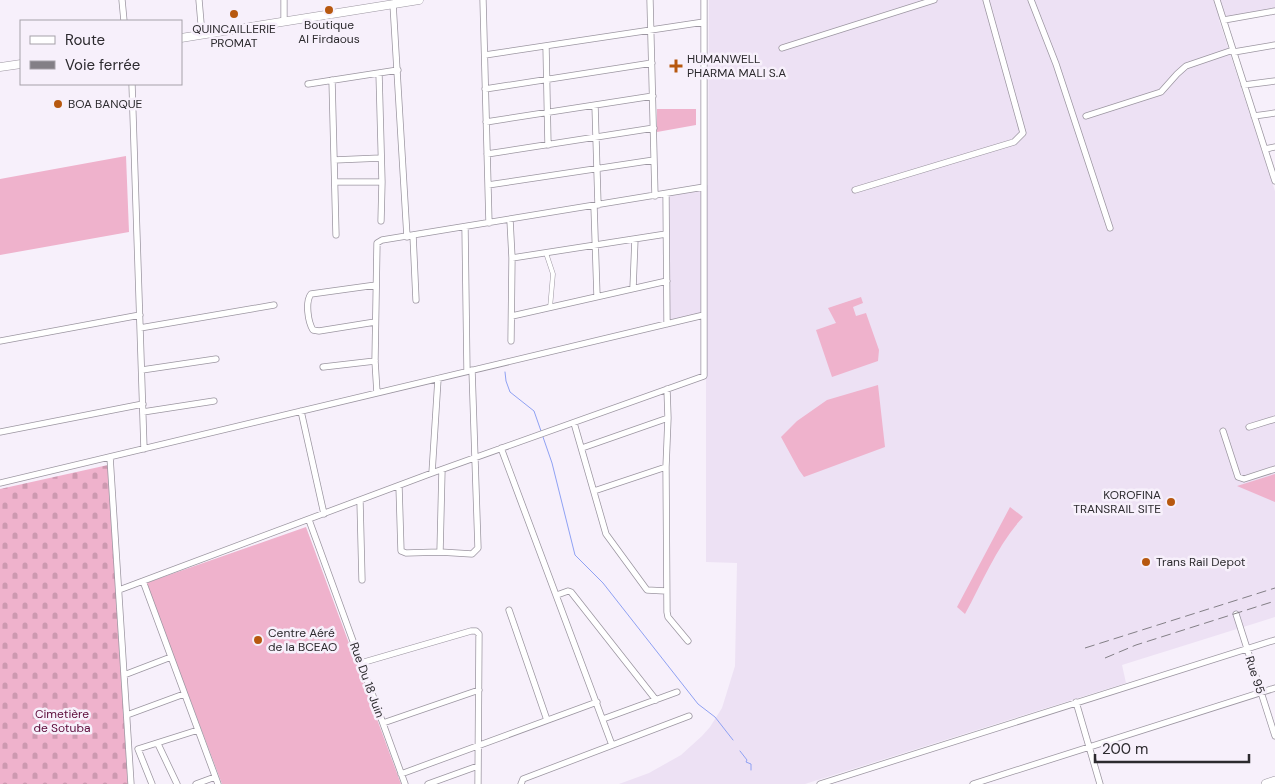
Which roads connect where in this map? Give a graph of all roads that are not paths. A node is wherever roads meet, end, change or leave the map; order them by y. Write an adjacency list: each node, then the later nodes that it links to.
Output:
1 (122, 0): 15 (street)
2 (199, 0): 20 (street)
3 (284, 0): 17 (street)
4 (419, 0): 13 (main road)
5 (483, 0): 26 (street)
6 (650, 0): 19 (street)
7 (704, 0): 18 (street)
8 (934, 0): 24 (street)
9 (986, 0): 61 (street)
10 (1031, 0): 69 (street)
11 (1217, 0): 16 (street)
12 (381, 3): 13 (main road); 17 (main road)
13 (393, 4): 30 (street)
14 (1275, 11): 16 (street)
15 (124, 20)
16 (1224, 20): 25 (street)
17 (284, 22): 20 (main road)
18 (704, 22): 19 (street); 60 (street)
19 (651, 30): 22 (street); 27 (street)
20 (202, 35): 21 (main road)
21 (182, 38)
22 (546, 46): 26 (street); 33 (street)
23 (1275, 46): 25 (street)
24 (782, 48)
25 (1234, 51): 37 (street); 43 (street)
26 (484, 55): 38 (street)
27 (652, 63): 33 (street); 39 (street)
28 (20, 64): 29 (main road)
29 (0, 67)
30 (398, 70): 31 (street); 72 (street)
31 (379, 73): 32 (street); 52 (street)
32 (332, 80): 35 (street); 53 (street)
33 (547, 80): 38 (street); 41 (street)
34 (1275, 81): 37 (street)
35 (308, 84)
36 (132, 85): 84 (street)
37 (1244, 85): 44 (street)
38 (485, 89): 45 (street)
39 (653, 96): 40 (street); 46 (street)
40 (595, 105): 41 (street); 47 (street)
41 (547, 113): 45 (street); 48 (street)
42 (1275, 113): 44 (street)
43 (1086, 116)
44 (1254, 116): 50 (street)
45 (486, 122): 51 (street)
46 (654, 128): 47 (street); 54 (street)
47 (596, 138): 48 (street); 55 (street)
48 (548, 145): 51 (street)
49 (1275, 147): 50 (street)
50 (1265, 149): 56 (street)
51 (487, 154): 59 (street)
52 (381, 158): 53 (street); 58 (street)
53 (334, 160): 57 (street)
54 (654, 160): 55 (street); 63 (street)
55 (597, 169): 59 (street); 64 (street)
56 (1275, 181)
57 (335, 182): 58 (street); 71 (street)
58 (382, 182): 66 (street)
59 (488, 185): 67 (street)
60 (704, 187): 62 (street); 85 (street)
61 (855, 190)
62 (666, 194): 63 (street); 70 (street)
63 (655, 196): 64 (street)
64 (596, 205): 65 (street); 74 (street)
65 (510, 220): 67 (street); 76 (street)
66 (381, 221)
67 (488, 223): 68 (street)
68 (465, 227): 72 (street); 96 (street)
69 (1110, 228)
70 (666, 234): 73 (street); 77 (street)
71 (336, 235)
72 (410, 236): 78 (street); 81 (street)
73 (635, 239): 74 (street); 79 (street)
74 (596, 245): 75 (street); 80 (street)
75 (546, 253): 76 (street); 83 (street)
76 (512, 258): 86 (street)
77 (667, 281): 79 (street); 88 (street)
78 (376, 285): 87 (street); 87 (street)
79 (634, 288): 80 (street)
80 (597, 296): 83 (street)
81 (416, 300)
82 (274, 305): 89 (street)
83 (550, 308): 86 (street)
84 (140, 315): 89 (street); 90 (street)
85 (704, 315): 88 (street); 98 (street)
86 (512, 316): 91 (street)
87 (375, 322): 93 (street)
88 (667, 324): 96 (street)
89 (140, 328): 95 (street)
90 (0, 341)
91 (511, 341)
92 (216, 359): 95 (street)
93 (375, 361): 94 (street); 99 (street)
94 (323, 367)
95 (142, 370): 101 (street)
96 (470, 370): 97 (street); 114 (street)
97 (438, 379): 99 (street); 118 (street)
98 (667, 389): 104 (street); 106 (street)
99 (377, 393): 103 (street)
100 (214, 401): 102 (street)
101 (143, 404): 102 (street); 109 (street)
102 (143, 412): 112 (street)
103 (300, 412): 112 (street); 123 (street)
104 (668, 418): 111 (street); 115 (street)
105 (1275, 418): 107 (street)
106 (574, 423): 110 (street); 111 (street)
107 (1249, 427)
108 (1223, 431): 116 (street)
109 (0, 432)
110 (501, 448): 114 (street); 130 (street)
111 (582, 448): 121 (street)
112 (144, 449): 113 (street)
113 (110, 457): 119 (street); 128 (street)
114 (476, 458): 117 (street); 125 (street)
115 (666, 467): 121 (street); 129 (street)
116 (1275, 469)
117 (442, 470): 118 (street); 125 (street)
118 (432, 473): 120 (street)
119 (0, 483)
120 (399, 486): 122 (street); 125 (street)
121 (594, 491): 129 (street)
122 (360, 501): 123 (street); 126 (street)
123 (324, 514): 124 (street)
124 (309, 520): 127 (street); 137 (street, Rue Du 18 Juin)
125 (440, 552)
126 (362, 580)
127 (143, 581): 128 (street); 136 (street)
128 (119, 590): 138 (street)
129 (666, 591): 134 (street)
130 (558, 595): 144 (street); 145 (street)
131 (509, 610): 149 (street)
132 (1236, 614): 135 (street, Rue 95)
133 (1275, 640): 135 (street)
134 (688, 641)
135 (1247, 649): 142 (street, Rue 95); 146 (street)
136 (171, 657): 138 (street); 143 (street)
137 (361, 664): 140 (street); 151 (street, Rue Du 18 Juin)
138 (124, 675): 147 (street)
139 (1275, 688): 142 (street)
140 (479, 690): 151 (street); 155 (street)
141 (678, 692): 144 (street)
142 (1261, 692): 153 (street, Rue 95); 157 (street)
143 (184, 694): 147 (street); 152 (street)
144 (656, 700): 150 (street)
145 (597, 702): 149 (street); 150 (street)
146 (1076, 702): 157 (street); 171 (street)
147 (127, 715): 162 (street)
148 (689, 716): 156 (street)
149 (547, 720): 155 (street)
150 (603, 720): 156 (street)
151 (383, 723): 159 (street, Rue Du 18 Juin)
152 (198, 730): 154 (street); 160 (street)
153 (1275, 736)
154 (158, 744): 163 (street); 164 (street)
155 (479, 745): 158 (street); 159 (street)
156 (612, 745): 170 (street)
157 (1090, 748): 172 (street); 173 (street)
158 (478, 766): 168 (street); 169 (street)
159 (401, 774): 167 (street, Rue Du 18 Juin)
160 (215, 777): 165 (street); 166 (street)
161 (1275, 781): 174 (main road)
162 (132, 784)
163 (152, 784)
164 (177, 784)
165 (196, 784)
166 (218, 784)
167 (405, 784)
168 (428, 784)
169 (478, 784)
170 (521, 784)
171 (820, 784)
172 (973, 784)
173 (1100, 784)
174 (1266, 784)

